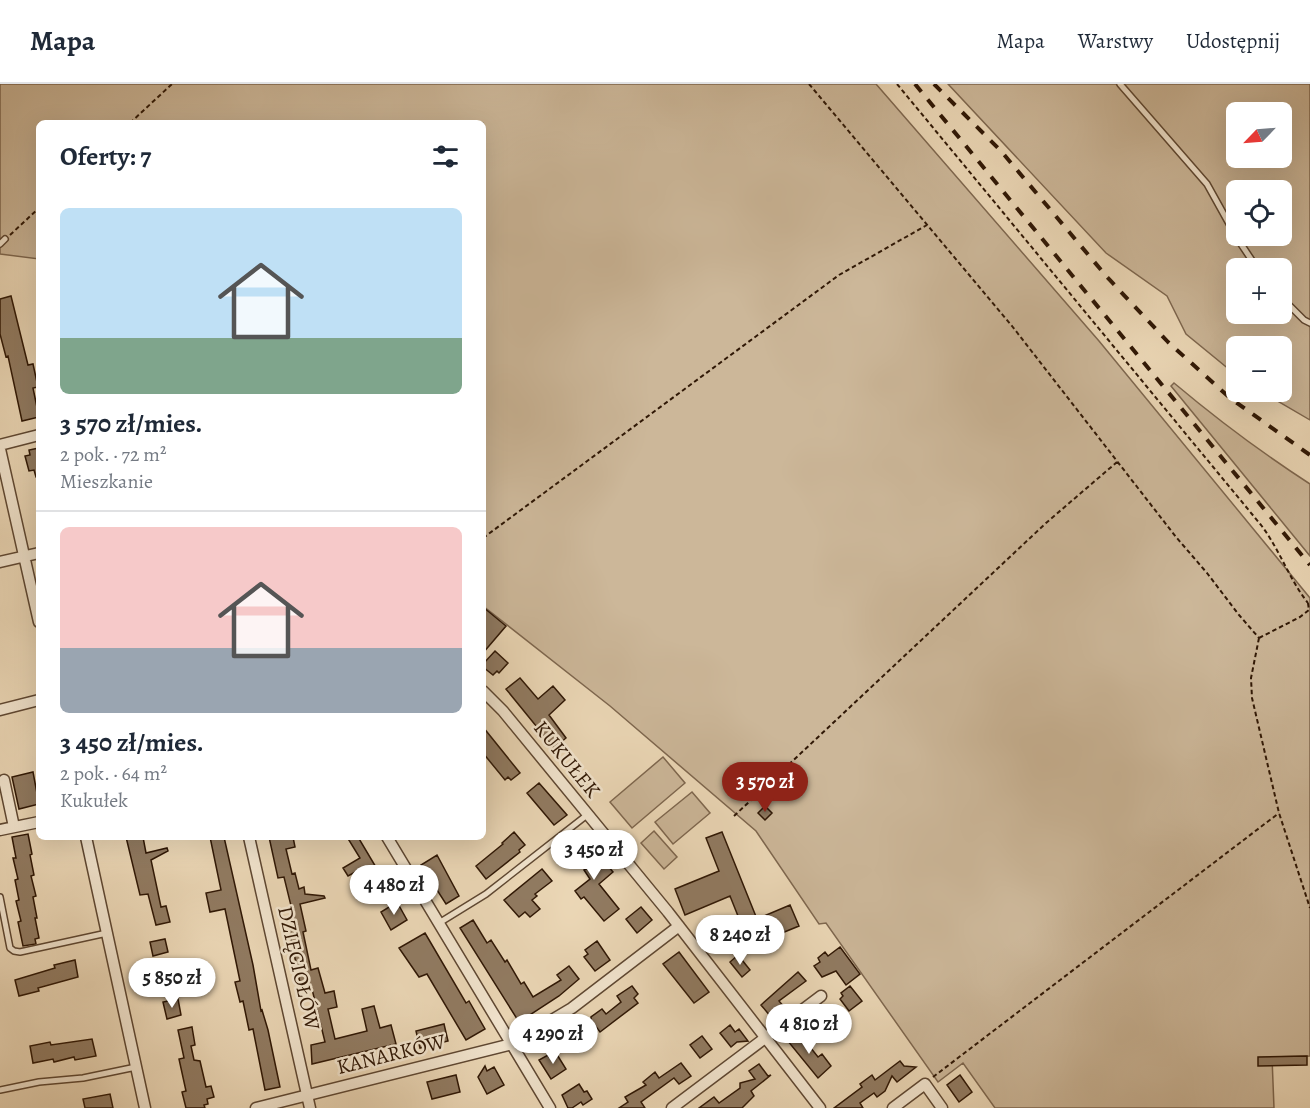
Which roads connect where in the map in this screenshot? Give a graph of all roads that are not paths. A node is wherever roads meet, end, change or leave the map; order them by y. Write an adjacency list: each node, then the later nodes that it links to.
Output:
1 (1120, 84): 2 (lane)
2 (1250, 258)
3 (1292, 308): 4 (lane)
4 (1310, 323)
5 (36, 436): 6 (street)
6 (0, 447): 8 (street)
7 (36, 554): 8 (street)
8 (24, 557): 9 (street); 10 (street)
9 (0, 562)
10 (36, 609)
11 (486, 694): 15 (street, KUKUŁEK)
12 (36, 701): 13 (street)
13 (0, 710)
14 (4, 780): 17 (street)
15 (587, 815): 23 (lane); 24 (street, KUKUŁEK)
16 (36, 823): 17 (street)
17 (14, 827): 18 (street)
18 (0, 830)
19 (87, 840): 25 (street)
20 (250, 840): 31 (street, DZIĘCIOŁÓW)
21 (389, 840): 23 (street)
22 (0, 897): 25 (lane)
23 (439, 923): 28 (street)
24 (679, 926): 27 (street, KUKUŁEK); 28 (street, KANARKÓW)
25 (107, 933): 29 (street)
26 (821, 996): 27 (street)
27 (766, 1039): 36 (street); 37 (street, KUKUŁEK)
28 (512, 1044): 31 (street, KANARKÓW); 35 (street)
29 (136, 1067): 30 (lane); 32 (street)
30 (0, 1090)
31 (308, 1095): 33 (street, KANARKÓW); 34 (street, DZIĘCIOŁÓW)
32 (145, 1108)
33 (256, 1108)
34 (310, 1108)
35 (550, 1108)
36 (672, 1108)
37 (820, 1108)
38 (893, 1108): 39 (street)
39 (942, 1108)

